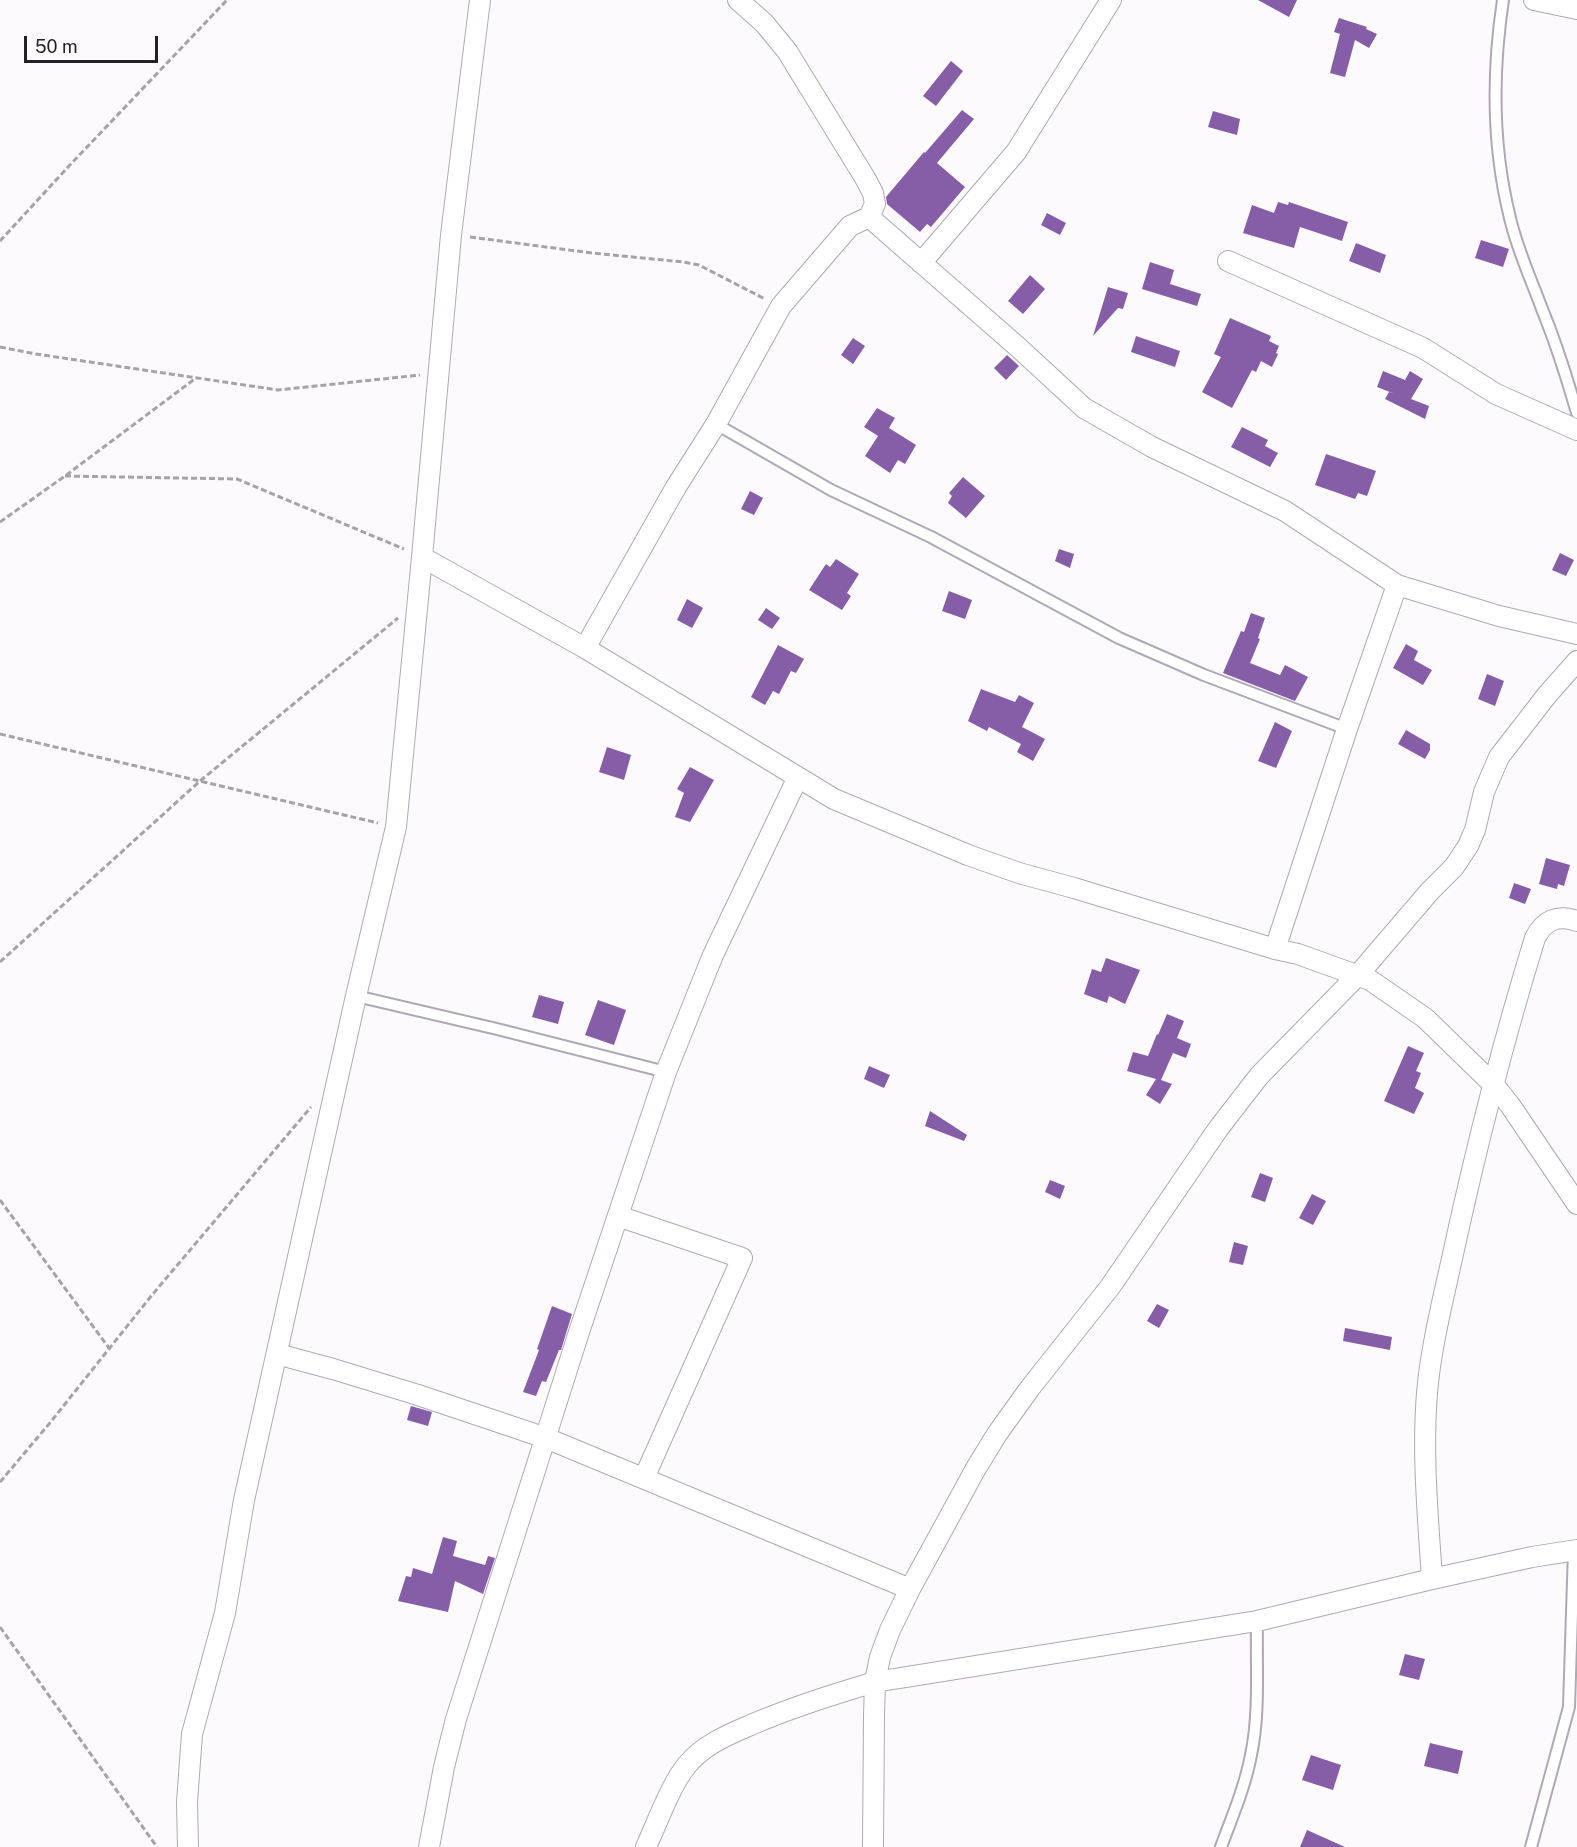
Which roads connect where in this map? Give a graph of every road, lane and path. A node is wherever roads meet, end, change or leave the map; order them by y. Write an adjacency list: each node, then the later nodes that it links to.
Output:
1 (227, 0): 10 (path)
2 (480, 0): 9 (street)
3 (738, 0): 8 (street)
4 (1111, 0): 12 (street)
5 (1503, 0): 17 (lane)
6 (1534, 0): 7 (street)
7 (1577, 9)
8 (869, 217): 12 (street); 13 (street)
9 (451, 235): 13 (path); 15 (street)
10 (0, 241)
11 (1228, 261): 19 (street)
12 (921, 262): 23 (street)
13 (781, 306): 18 (street)
14 (0, 347): 16 (path)
15 (439, 374): 16 (path); 22 (street)
16 (196, 378): 20 (path)
17 (1577, 413)
18 (716, 424): 26 (street); 28 (lane)
19 (1577, 430)
20 (65, 476): 21 (path); 22 (path)
21 (0, 522)
22 (422, 557): 24 (street); 26 (street)
23 (1397, 585): 25 (street); 28 (street)
24 (418, 602): 31 (path); 32 (street)
25 (1577, 634)
26 (585, 648): 30 (street)
27 (1577, 661): 36 (street)
28 (1347, 729): 34 (street)
29 (0, 734): 31 (path)
30 (798, 777): 34 (street); 38 (street)
31 (200, 782): 32 (path); 35 (path)
32 (396, 827): 37 (street)
33 (1577, 921): 39 (street)
34 (1275, 949): 36 (street)
35 (0, 962)
36 (1358, 975): 39 (street); 51 (street)
37 (356, 996): 38 (lane); 45 (street)
38 (666, 1072): 43 (street)
39 (1494, 1085): 42 (street); 50 (street)
40 (317, 1099): 44 (path)
41 (0, 1200): 44 (path)
42 (1577, 1204)
43 (618, 1216): 46 (street); 47 (street)
44 (109, 1348): 48 (path)
45 (277, 1354): 46 (street); 56 (street)
46 (546, 1438): 47 (street); 57 (street)
47 (644, 1478): 51 (street)
48 (0, 1482)
49 (1576, 1550): 50 (street); 61 (lane)
50 (1432, 1578): 52 (street)
51 (910, 1589): 54 (street)
52 (1257, 1621): 54 (street); 60 (lane)
53 (0, 1627): 55 (path)
54 (875, 1682): 58 (street); 59 (street)
55 (157, 1847)
56 (188, 1847)
57 (429, 1847)
58 (646, 1847)
59 (873, 1847)
60 (1221, 1847)
61 (1531, 1847)

